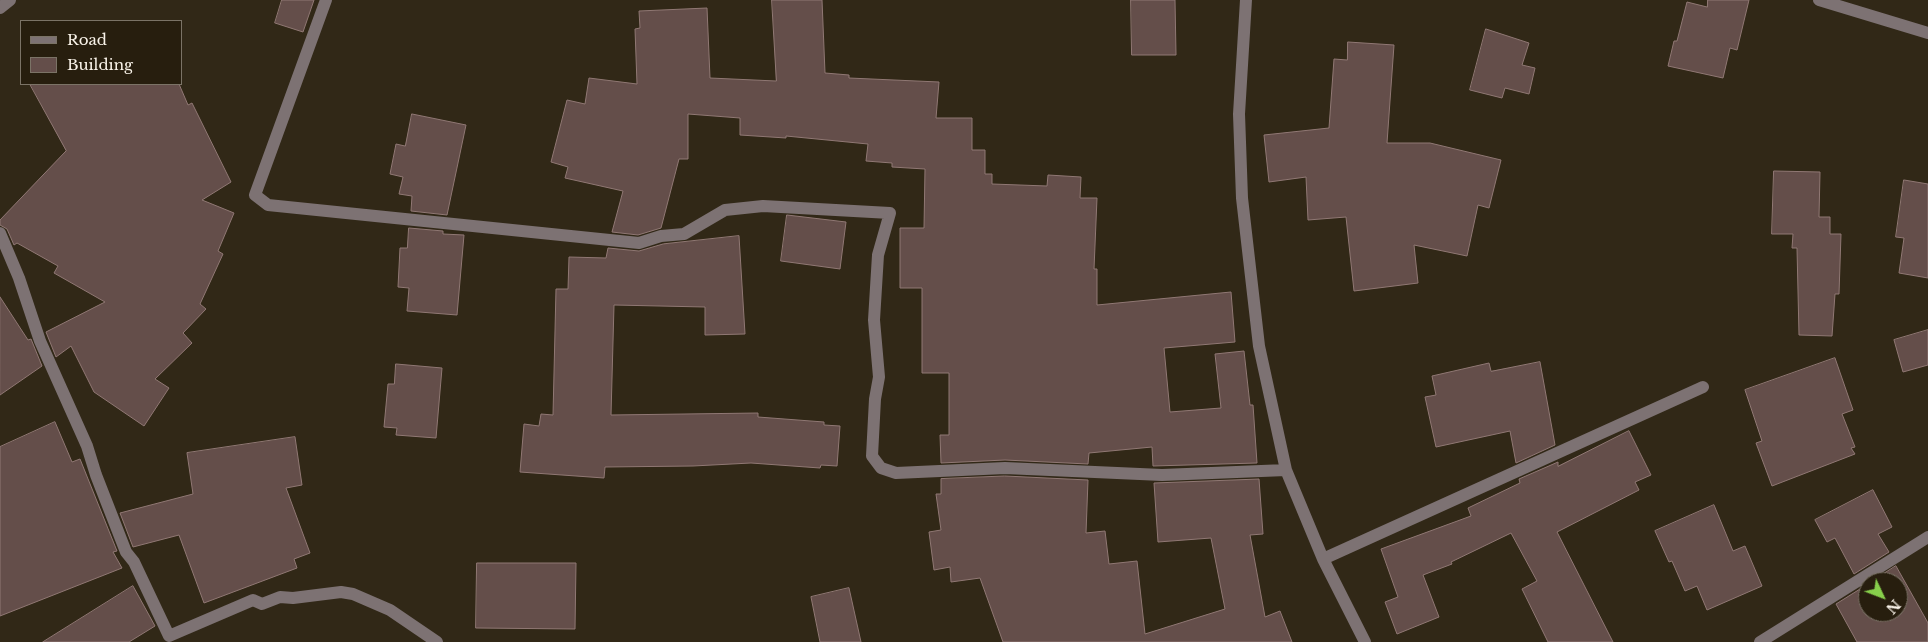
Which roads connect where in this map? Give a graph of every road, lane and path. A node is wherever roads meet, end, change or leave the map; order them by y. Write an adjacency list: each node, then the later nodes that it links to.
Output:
1 (10, 0): 5 (street)
2 (326, 0): 9 (street)
3 (1246, 0): 9 (street)
4 (1819, 0): 6 (street)
5 (0, 8)
6 (1928, 33)
7 (0, 233): 12 (street)
8 (1703, 387): 11 (street)
9 (1286, 470): 11 (street)
10 (1928, 537): 14 (street)
11 (1323, 559): 13 (street)
12 (437, 642)
13 (1365, 642)
14 (1760, 642)

